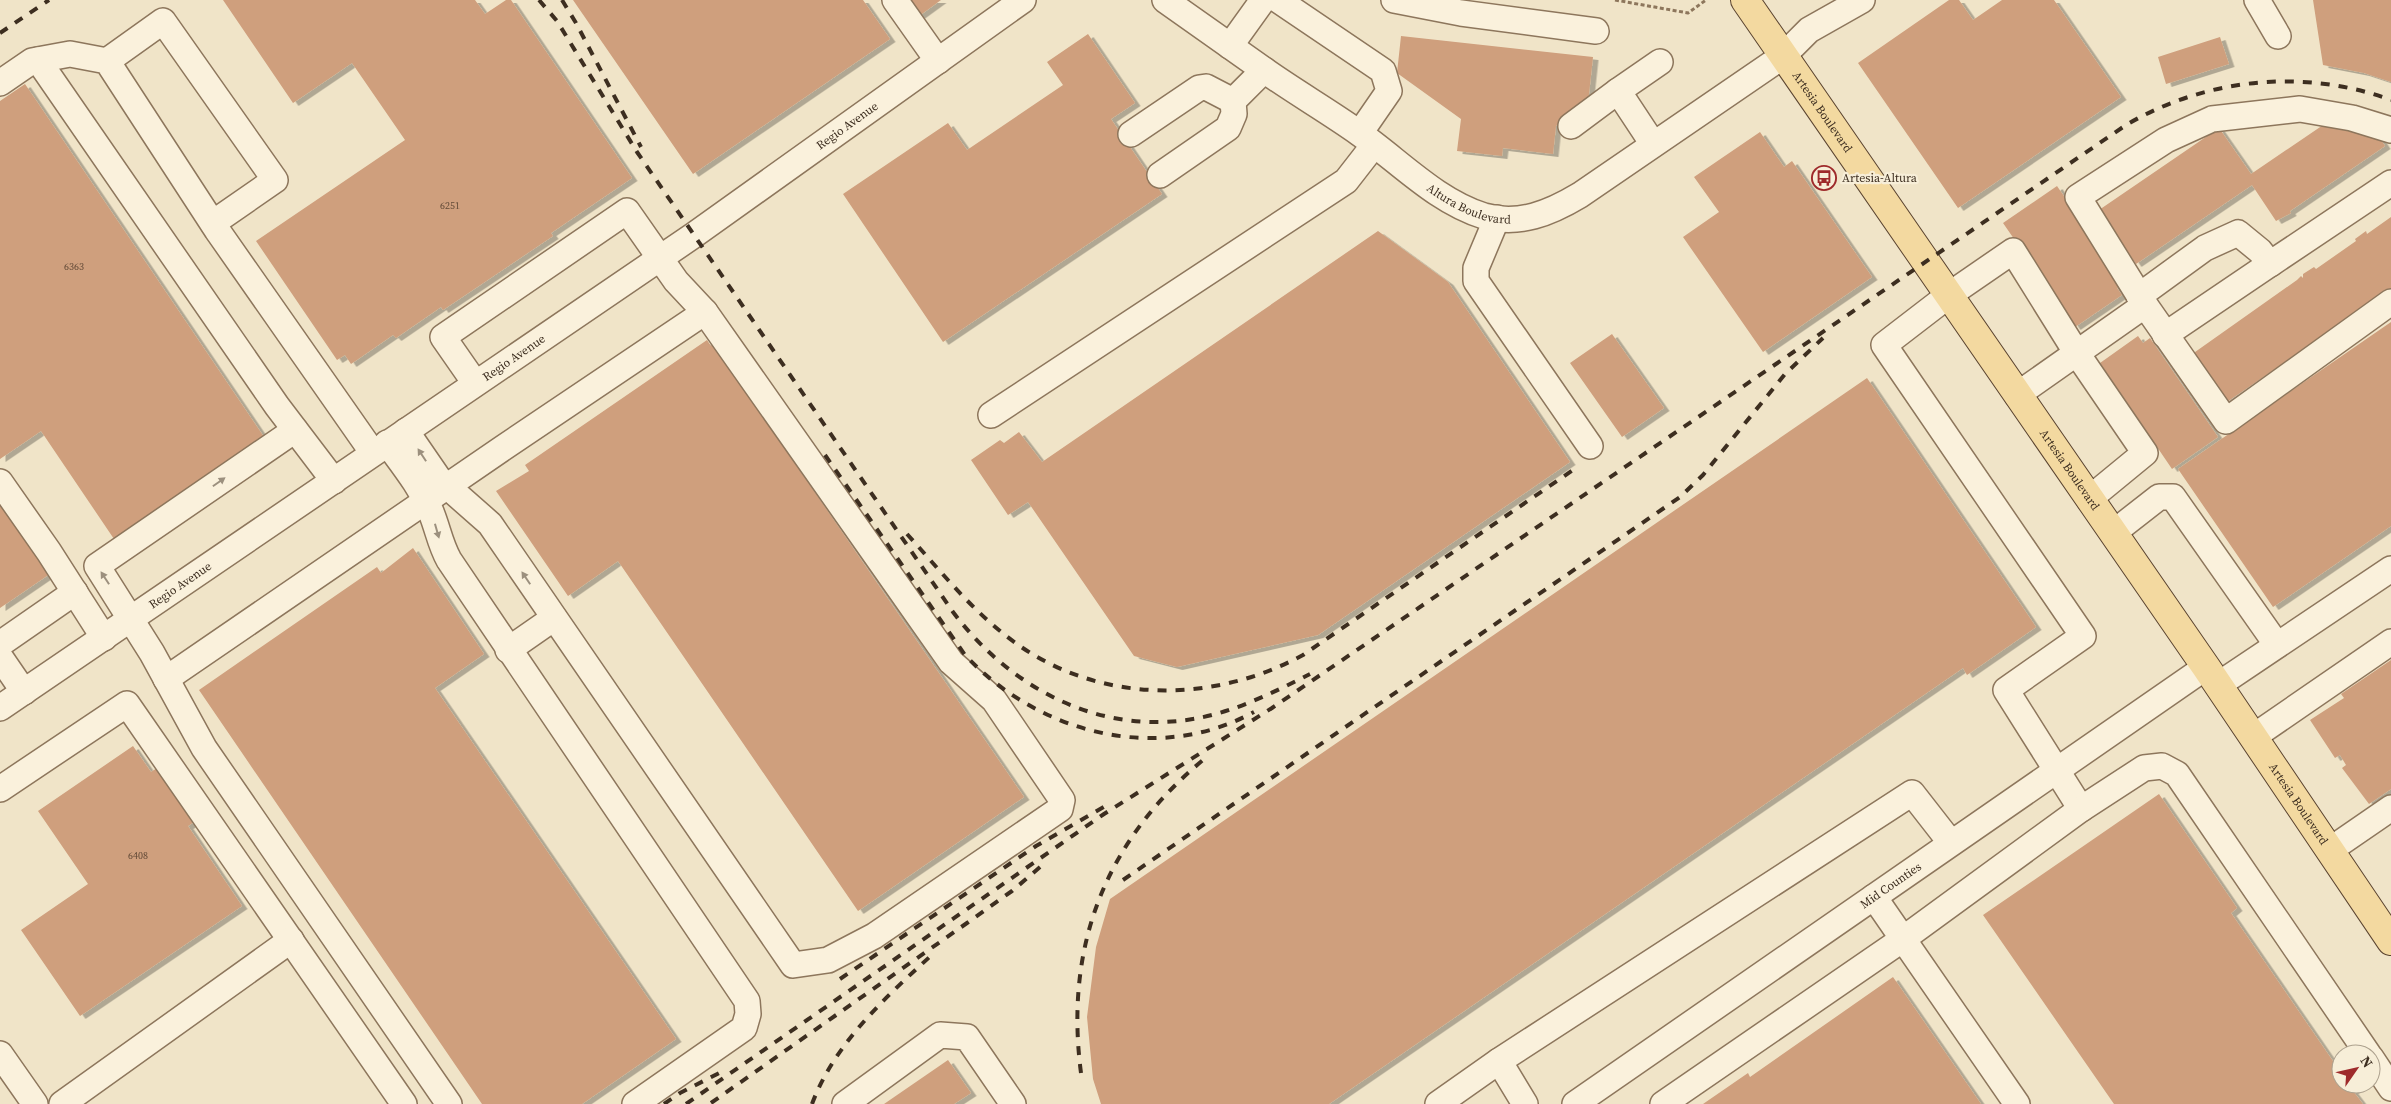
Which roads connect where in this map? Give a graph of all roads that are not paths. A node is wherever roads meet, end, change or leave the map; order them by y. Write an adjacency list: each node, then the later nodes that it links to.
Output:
1 (895, 0): 15 (street)
2 (1023, 0): 15 (street, Regio Avenue)
3 (1166, 0): 12 (street, Altura Boulevard)
4 (1263, 0): 12 (street)
5 (1278, 0): 25 (street)
6 (1394, 0): 10 (street)
7 (1745, 0): 13 (main road, Artesia Boulevard)
8 (1862, 0): 13 (street, Altura Boulevard)
9 (2257, 0): 11 (street)
10 (1596, 31)
11 (2278, 36)
12 (1230, 46): 18 (street, Altura Boulevard)
13 (1783, 56): 26 (street, Altura Boulevard); 33 (main road, Artesia Boulevard)
14 (38, 60): 16 (street); 19 (street); 42 (street)
15 (938, 60): 31 (street, Regio Avenue)
16 (107, 61): 30 (street); 30 (street)
17 (1660, 62): 20 (street)
18 (1264, 70): 21 (street); 25 (street, Altura Boulevard)
19 (0, 83)
20 (1618, 91): 22 (street); 26 (street)
21 (1233, 101): 24 (street); 27 (street)
22 (1570, 126)
23 (2391, 130): 34 (street)
24 (1131, 134)
25 (1367, 139): 29 (street, Altura Boulevard); 41 (street)
26 (1653, 144): 29 (street, Altura Boulevard)
27 (1160, 175)
28 (2391, 182): 32 (street)
29 (1497, 218): 44 (street)
30 (213, 223): 43 (street)
31 (659, 258): 36 (street); 39 (street, Regio Avenue); 39 (street)
32 (2270, 264): 34 (street); 37 (street)
33 (1949, 295): 38 (street); 40 (main road, Artesia Boulevard); 66 (street)
34 (2142, 301): 37 (street); 38 (street)
35 (2391, 302): 37 (street)
36 (705, 312): 47 (street); 53 (street)
37 (2165, 335)
38 (2076, 352): 40 (street); 48 (street)
39 (475, 383): 43 (street, Regio Avenue)
40 (2017, 394): 48 (main road, Artesia Boulevard)
41 (991, 415)
42 (295, 430): 45 (street); 54 (street, one-way to 42)
43 (389, 442): 45 (street, Regio Avenue); 47 (street, one-way to 43); 49 (street)
44 (1590, 446)
45 (334, 481): 54 (street, Regio Avenue)
46 (0, 482): 52 (street)
47 (448, 487): 49 (street); 53 (street, one-way to 47)
48 (2090, 499): 50 (main road, Artesia Boulevard)
49 (426, 501): 59 (street, one-way to 59); 62 (street)
50 (2113, 532): 58 (street); 61 (main road, Artesia Boulevard)
51 (2391, 569): 58 (street, Mid Counties)
52 (75, 592): 55 (street); 57 (street)
53 (554, 618): 59 (street)
54 (132, 619): 55 (street, Regio Avenue); 62 (street)
55 (104, 638): 63 (street, Regio Avenue)
56 (2391, 642): 65 (street)
57 (0, 644)
58 (2277, 645): 61 (street, Mid Counties)
59 (508, 650): 86 (street)
60 (0, 657): 63 (street)
61 (2212, 676): 65 (main road, Artesia Boulevard); 66 (street, Mid Counties)
62 (166, 679): 85 (street)
63 (24, 692): 64 (street, Regio Avenue)
64 (0, 708)
65 (2253, 737): 71 (main road, Artesia Boulevard)
66 (2057, 770): 68 (street); 70 (street, Mid Counties)
67 (0, 789): 74 (street)
68 (2081, 808): 73 (street); 76 (street)
69 (2391, 808): 71 (street)
70 (1951, 843): 72 (street, Mid Counties); 78 (street)
71 (2330, 850): 75 (main road, Artesia Boulevard)
72 (1874, 897): 73 (street); 81 (street, Mid Counties)
73 (1903, 939): 91 (street); 92 (street)
74 (291, 940): 83 (street); 84 (street)
75 (2391, 941)
76 (2361, 1044)
77 (0, 1054): 82 (street)
78 (1499, 1061): 89 (street); 90 (street)
79 (2381, 1072): 80 (street)
80 (2391, 1087)
81 (1594, 1100)
82 (35, 1104)
83 (62, 1104)
84 (404, 1104)
85 (449, 1104)
86 (635, 1104)
87 (845, 1104): 88 (street)
88 (1013, 1104)
89 (1438, 1104)
90 (1525, 1104)
91 (1663, 1104)
92 (2017, 1104)

